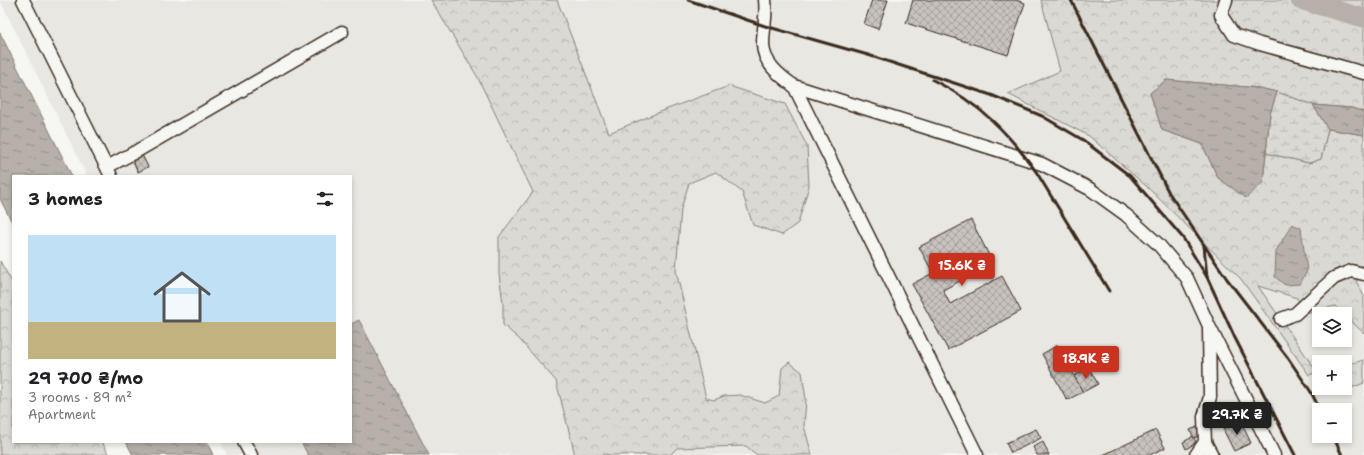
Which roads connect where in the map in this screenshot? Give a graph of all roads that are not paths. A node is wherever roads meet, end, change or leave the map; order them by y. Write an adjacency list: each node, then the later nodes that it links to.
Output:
1 (23, 0): 7 (lane)
2 (766, 0): 6 (lane)
3 (1226, 0): 5 (lane)
4 (342, 32): 7 (lane)
5 (1364, 73)
6 (794, 86): 10 (lane); 14 (lane)
7 (109, 171)
8 (1364, 274): 9 (lane)
9 (1281, 319)
10 (1209, 326): 11 (lane); 17 (lane)
11 (1205, 442): 15 (lane); 16 (lane)
12 (245, 443): 13 (lane)
13 (251, 455)
14 (977, 455)
15 (1196, 455)
16 (1212, 455)
17 (1274, 455)

